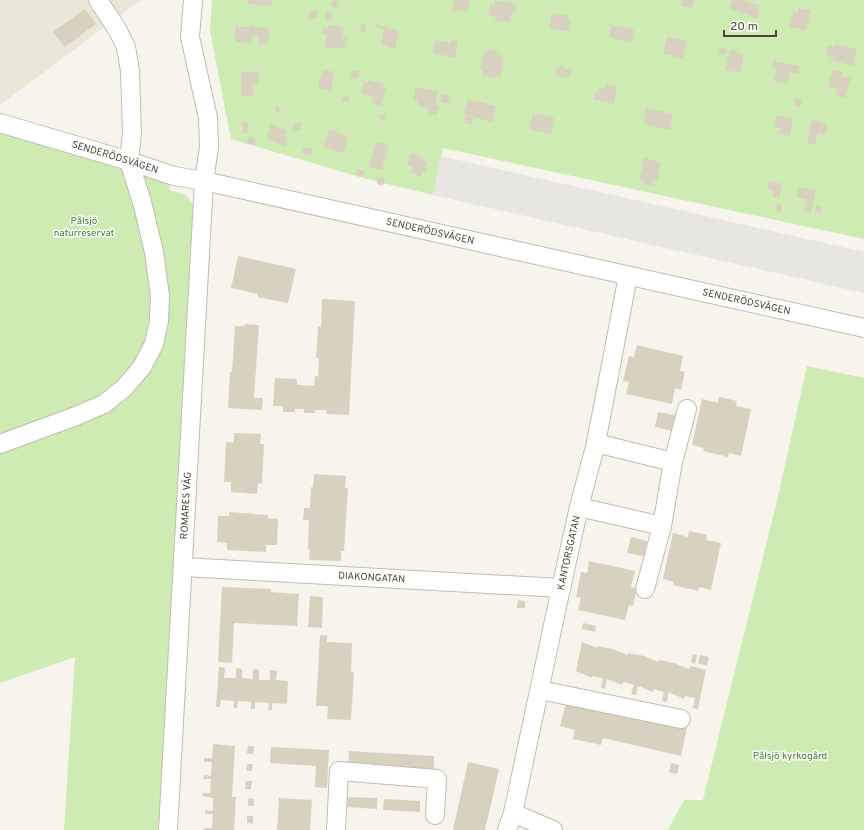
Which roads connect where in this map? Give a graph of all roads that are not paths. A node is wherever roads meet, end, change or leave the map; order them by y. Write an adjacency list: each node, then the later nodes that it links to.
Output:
1 (98, 0): 4 (street)
2 (193, 0): 5 (street, ROMARES VÄG)
3 (0, 123): 4 (street, SENDERÖDSVÄGEN)
4 (129, 161): 5 (street, SENDERÖDSVÄGEN); 10 (street)
5 (204, 181): 6 (street, SENDERÖDSVÄGEN); 14 (street, ROMARES VÄG)
6 (628, 276): 7 (street, SENDERÖDSVÄGEN); 9 (street, KANTORSGATAN)
7 (864, 328)
8 (687, 409): 11 (street)
9 (596, 443): 11 (street); 12 (street, KANTORSGATAN)
10 (0, 444)
11 (673, 462): 13 (street)
12 (579, 507): 13 (street); 15 (street, KANTORSGATAN)
13 (662, 526): 16 (street)
14 (183, 567): 15 (street, DIAKONGATAN); 21 (street, ROMARES VÄG)
15 (561, 588): 17 (street, KANTORSGATAN)
16 (645, 589)
17 (540, 690): 18 (street); 19 (street, KANTORSGATAN)
18 (681, 719)
19 (513, 813): 23 (street, KANTORSGATAN); 24 (street)
20 (435, 815): 22 (street)
21 (168, 830)
22 (336, 830)
23 (507, 830)
24 (553, 830)

